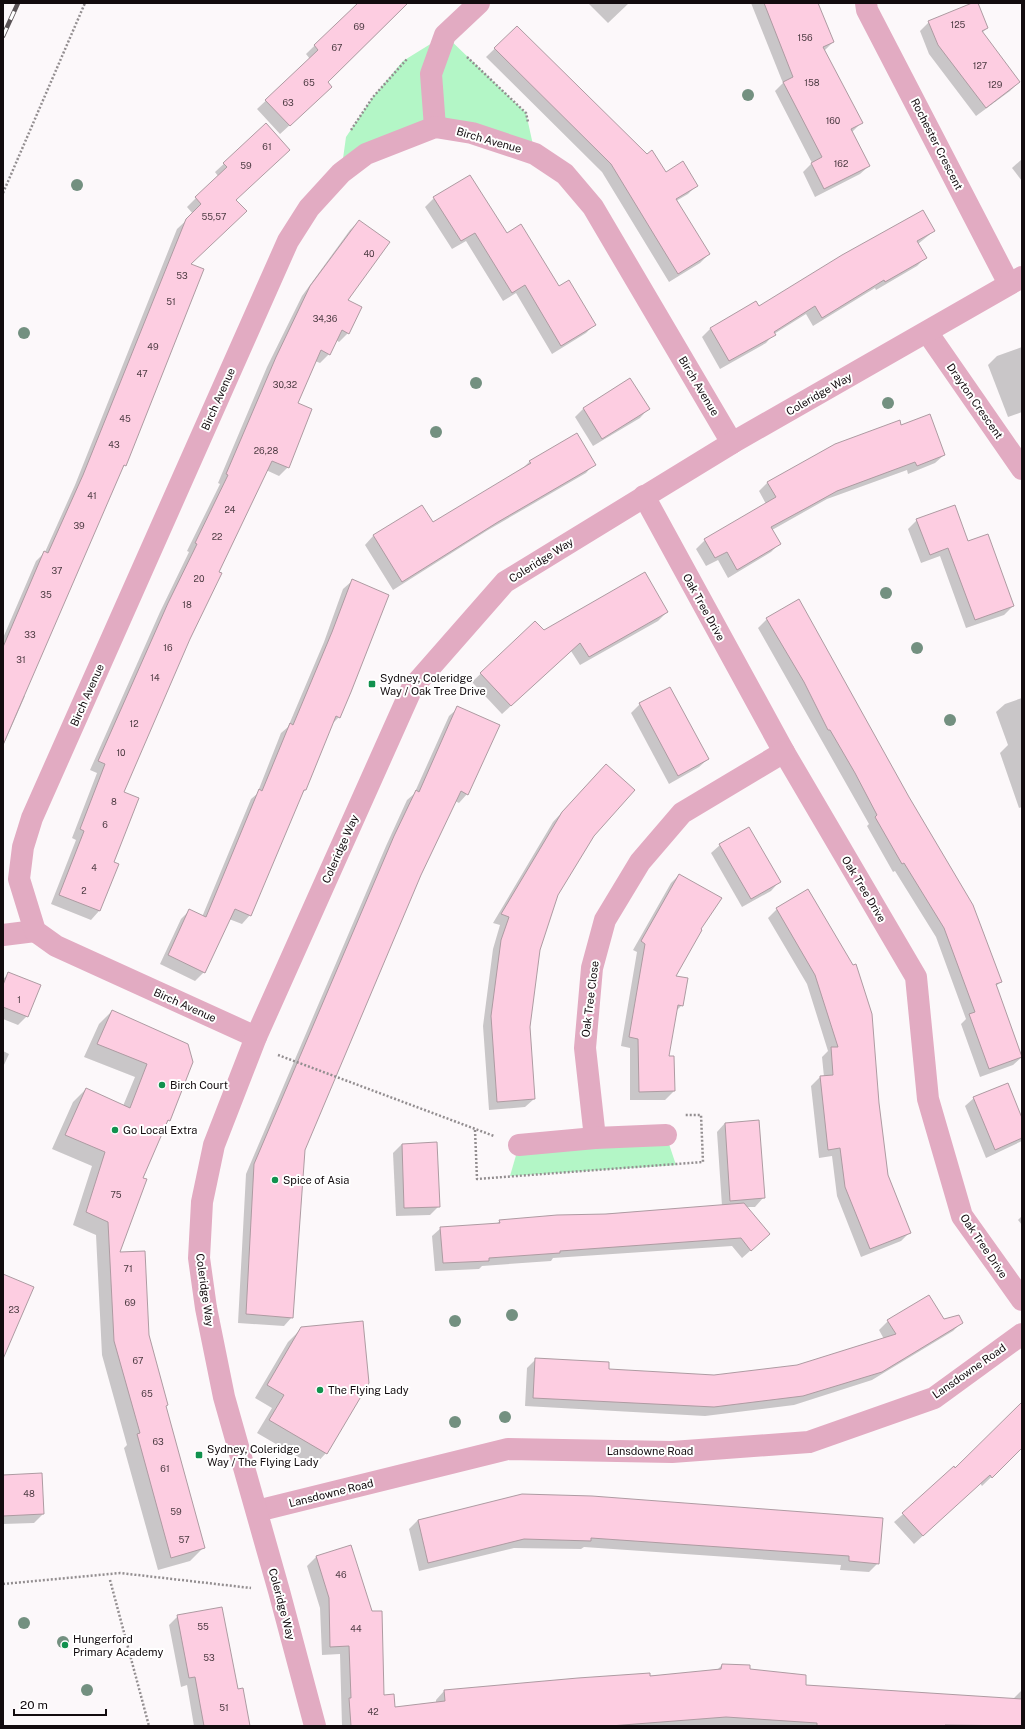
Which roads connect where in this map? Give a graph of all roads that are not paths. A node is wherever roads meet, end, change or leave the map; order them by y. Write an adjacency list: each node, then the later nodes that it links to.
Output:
1 (478, 3): 3 (street)
2 (866, 3): 4 (street, Rochester Crescent)
3 (435, 127): 6 (street, Birch Avenue); 10 (street, Birch Avenue)
4 (1016, 280): 5 (street, Coleridge Way)
5 (927, 332): 6 (street, Coleridge Way); 7 (street, Drayton Crescent)
6 (732, 443): 8 (street, Coleridge Way)
7 (1022, 469)
8 (644, 496): 9 (street, Oak Tree Drive); 12 (street, Coleridge Way)
9 (784, 752): 14 (street, Oak Tree Close); 16 (street, Oak Tree Drive)
10 (35, 931): 11 (street); 12 (street, Birch Avenue)
11 (3, 935)
12 (255, 1042): 18 (street, Coleridge Way)
13 (666, 1135): 14 (street)
14 (595, 1138): 15 (street)
15 (519, 1145)
16 (1022, 1300)
17 (1022, 1334): 18 (street, Lansdowne Road)
18 (257, 1511): 19 (street, Coleridge Way)
19 (314, 1726)

